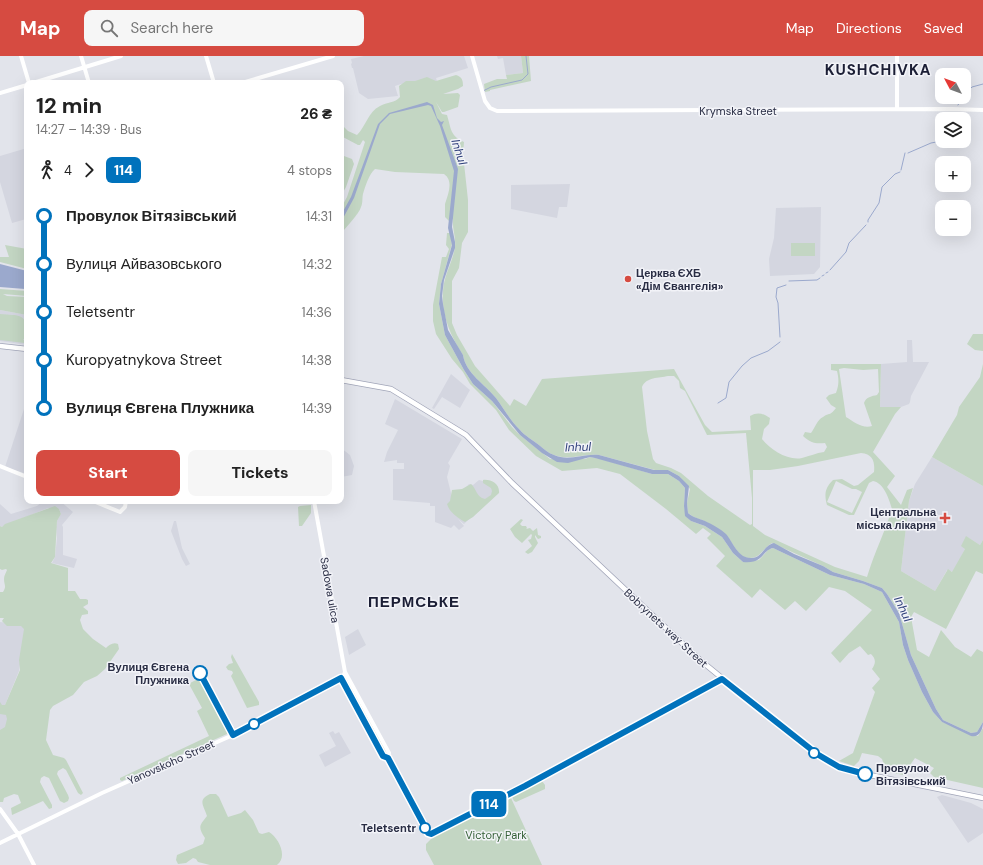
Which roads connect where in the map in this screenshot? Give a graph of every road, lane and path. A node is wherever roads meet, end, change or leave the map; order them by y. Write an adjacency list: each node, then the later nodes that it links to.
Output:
1 (21, 56): 9 (street)
2 (81, 56): 8 (street)
3 (121, 56): 8 (street)
4 (206, 56): 12 (street)
5 (333, 56): 13 (street)
6 (472, 56): 16 (street, Krymska Street)
7 (897, 56): 16 (street)
8 (84, 67): 10 (street); 11 (street)
9 (27, 80)
10 (42, 80)
11 (88, 80)
12 (213, 80)
13 (252, 80)
14 (24, 85): 15 (street)
15 (0, 93)
16 (897, 109): 17 (street, Krymska Street)
17 (983, 110)
18 (0, 346): 19 (main road)
19 (24, 349)
20 (344, 381): 28 (main road, Bobrynets way Street)
21 (0, 466): 22 (street)
22 (24, 476)
23 (100, 504): 24 (street)
24 (126, 504)
25 (315, 504): 26 (street, Sadowa ulica)
26 (346, 673): 27 (street); 29 (street, Sadowa ulica)
27 (341, 678): 29 (street); 32 (street, Yanovskoho Street)
28 (722, 679): 29 (street); 30 (main road, Bobrynets way Street)
29 (388, 758)
30 (983, 798)
31 (0, 809): 32 (street)
32 (18, 834): 33 (street, Yanovskoho Street); 34 (street)
33 (0, 843)
34 (34, 865)

